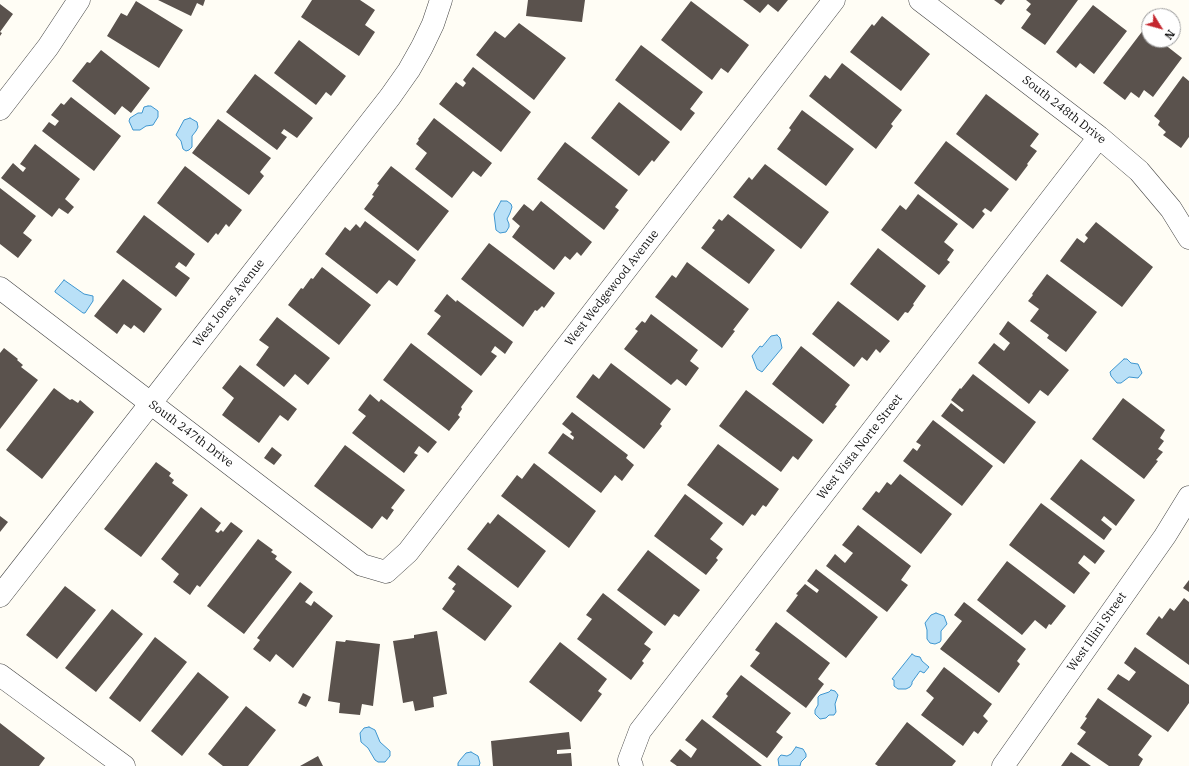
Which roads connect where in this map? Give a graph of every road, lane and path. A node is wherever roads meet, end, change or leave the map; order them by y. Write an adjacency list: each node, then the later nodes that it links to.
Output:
1 (79, 0): 5 (street)
2 (441, 0): 9 (street, West Jones Avenue)
3 (834, 0): 11 (street, West Wedgewood Avenue)
4 (920, 0): 6 (street, South 248th Drive)
5 (0, 109)
6 (1099, 137): 7 (street, South 248th Drive); 14 (street, West Vista Norte Street)
7 (1189, 238)
8 (0, 288): 9 (street, South 247th Drive)
9 (151, 404): 11 (street, South 247th Drive); 12 (street, West Jones Avenue)
10 (1189, 497): 16 (street, West Illini Street)
11 (386, 572)
12 (0, 596)
13 (0, 675): 15 (street)
14 (631, 763)
15 (124, 766)
16 (1003, 766)

